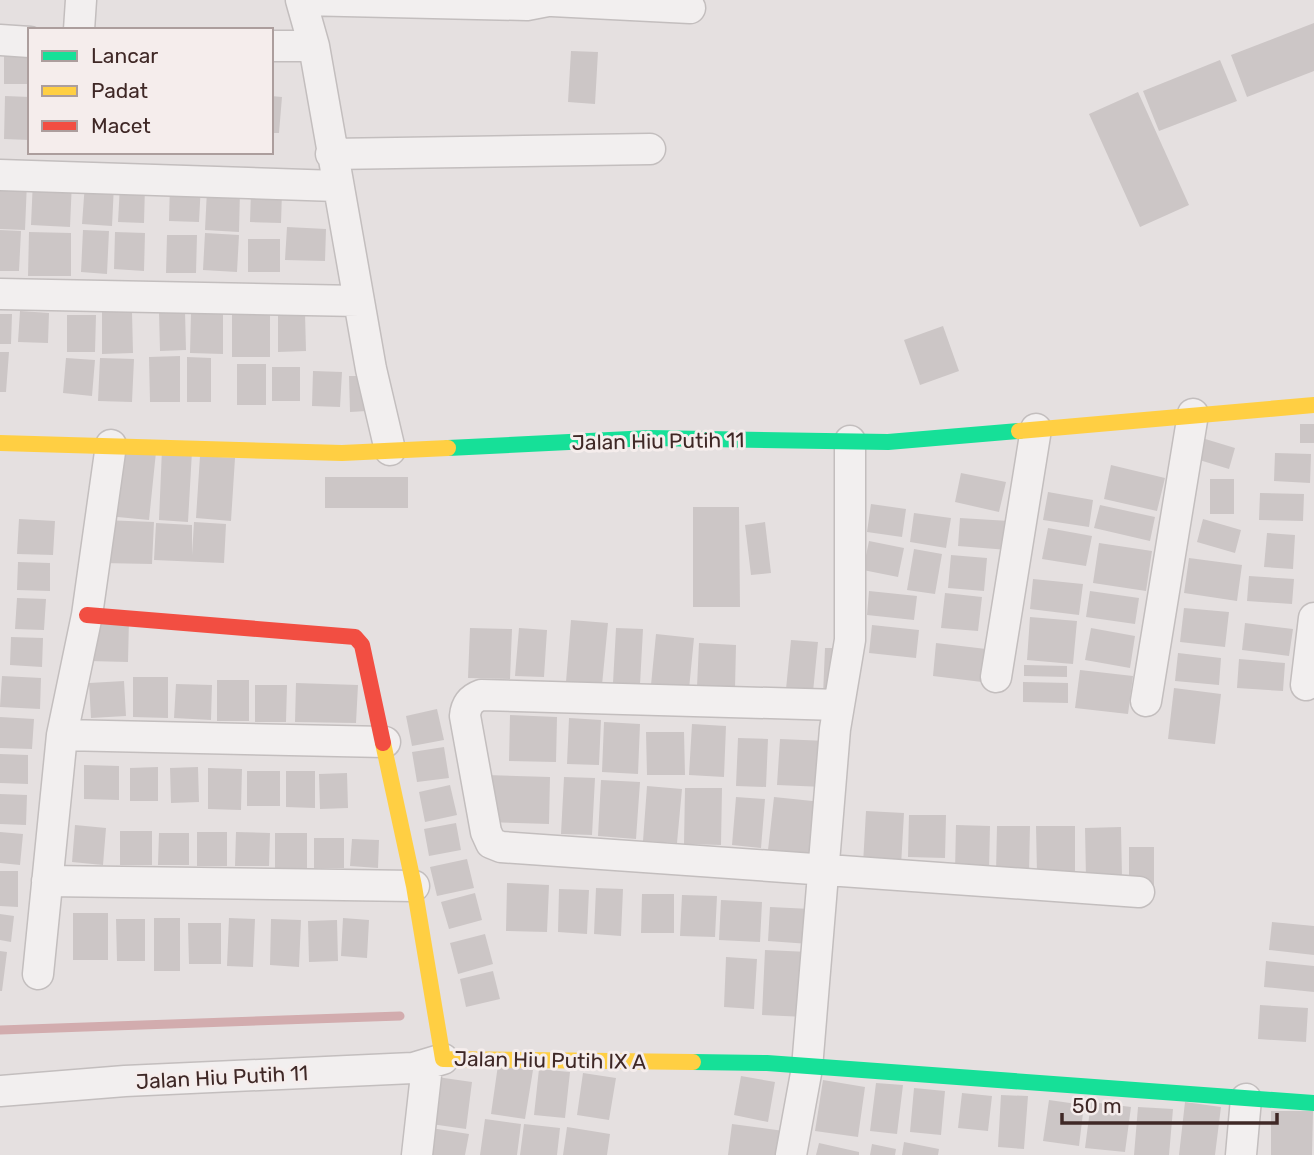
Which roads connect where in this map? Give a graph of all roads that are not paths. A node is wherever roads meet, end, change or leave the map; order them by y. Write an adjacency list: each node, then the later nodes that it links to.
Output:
1 (81, 0): 5 (street)
2 (301, 0): 3 (street); 9 (street)
3 (552, 1): 4 (street)
4 (690, 8)
5 (79, 28)
6 (0, 40): 7 (street)
7 (28, 42)
8 (273, 46): 9 (street)
9 (314, 46): 11 (street)
10 (650, 149): 11 (street)
11 (331, 154): 13 (street)
12 (0, 175): 13 (street)
13 (337, 186): 15 (street)
14 (0, 294): 15 (street)
15 (359, 301): 22 (street)
16 (1314, 405): 17 (street, Jalan Hiu Putih 11)
17 (1193, 414): 18 (street, Jalan Hiu Putih 11); 27 (street)
18 (1036, 429): 19 (street, Jalan Hiu Putih 11); 25 (street)
19 (850, 441): 22 (street, Jalan Hiu Putih 11); 28 (street)
20 (0, 443): 21 (street, Jalan Hiu Putih 11)
21 (111, 445): 22 (street, Jalan Hiu Putih 11); 23 (street)
22 (390, 450)
23 (87, 615): 29 (street); 30 (street, Jalan Hiu Putih IX A)
24 (1314, 618): 26 (street)
25 (996, 677)
26 (1306, 685)
27 (1146, 701)
28 (839, 705): 31 (street); 31 (street)
29 (62, 735): 30 (street); 32 (street)
30 (385, 742): 33 (street, Jalan Hiu Putih IX A)
31 (826, 869): 34 (street); 37 (street)
32 (47, 881): 33 (street); 35 (street)
33 (414, 886): 36 (street, Jalan Hiu Putih IX A)
34 (1139, 892)
35 (38, 974)
36 (435, 1063): 37 (street, Jalan Hiu Putih IX A); 38 (street, Jalan Hiu Putih 11); 41 (street)
37 (807, 1068): 39 (street, Jalan Hiu Putih IX A); 42 (street)
38 (0, 1091)
39 (1246, 1099): 40 (street, Jalan Hiu Putih IX A); 43 (street)
40 (1314, 1103)
41 (417, 1155)
42 (791, 1155)
43 (1241, 1155)

